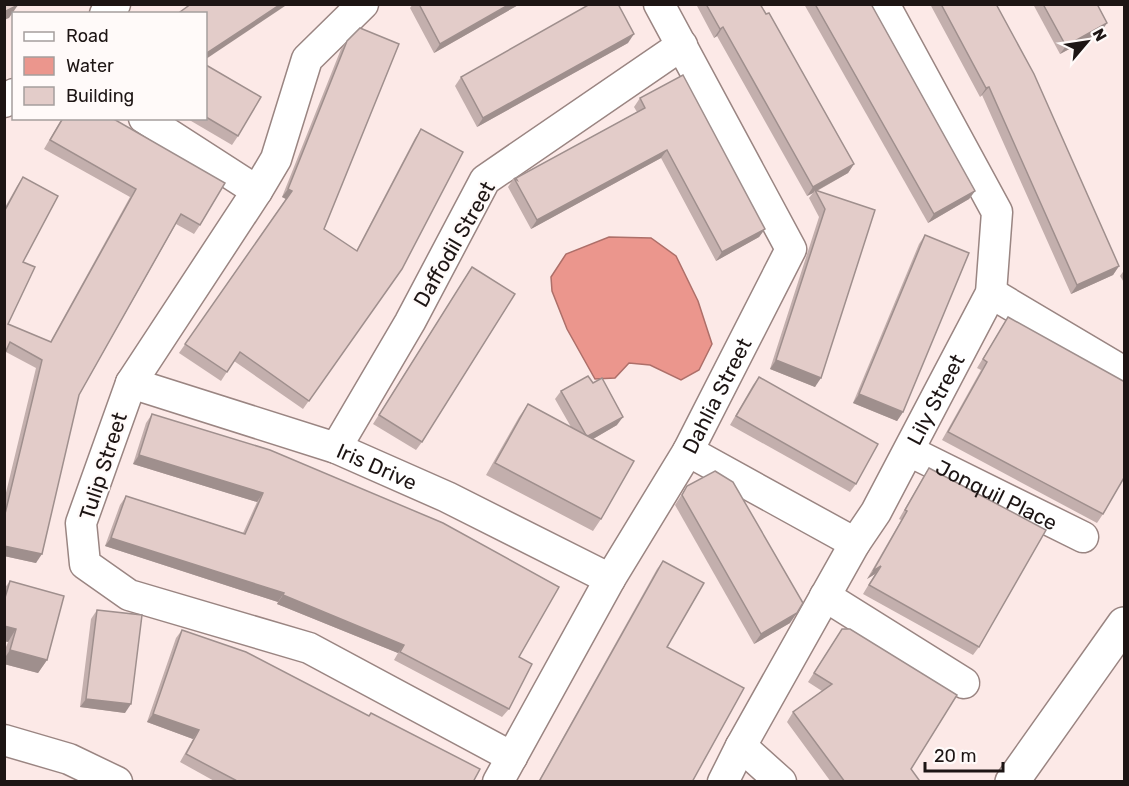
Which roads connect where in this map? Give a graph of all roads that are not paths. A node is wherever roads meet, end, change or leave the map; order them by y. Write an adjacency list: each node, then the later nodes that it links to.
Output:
1 (363, 4): 6 (street, Tulip Street)
2 (659, 4): 4 (street, Dahlia Street)
3 (884, 4): 7 (street, Lily Street)
4 (682, 45): 10 (street, Daffodil Street); 11 (street, Dahlia Street)
5 (147, 120): 6 (street)
6 (257, 191): 9 (street, Tulip Street)
7 (991, 293): 8 (street); 12 (street, Lily Street)
8 (1125, 372)
9 (131, 383): 10 (street, Iris Drive); 21 (street, Tulip Street)
10 (336, 448): 15 (street, Iris Drive)
11 (688, 451): 14 (street); 15 (street, Dahlia Street)
12 (909, 451): 13 (street, Jonquil Place); 14 (street, Lily Street)
13 (1083, 537)
14 (855, 543): 16 (street, Lily Street)
15 (610, 579): 21 (street, Dahlia Street)
16 (825, 596): 18 (street); 20 (street, Lily Street)
17 (1125, 624): 25 (main road)
18 (964, 683)
19 (4, 740): 22 (street)
20 (741, 746): 23 (street, Lily Street); 24 (street)
21 (505, 769)
22 (117, 782)
23 (723, 782)
24 (780, 782)
25 (1012, 782)

